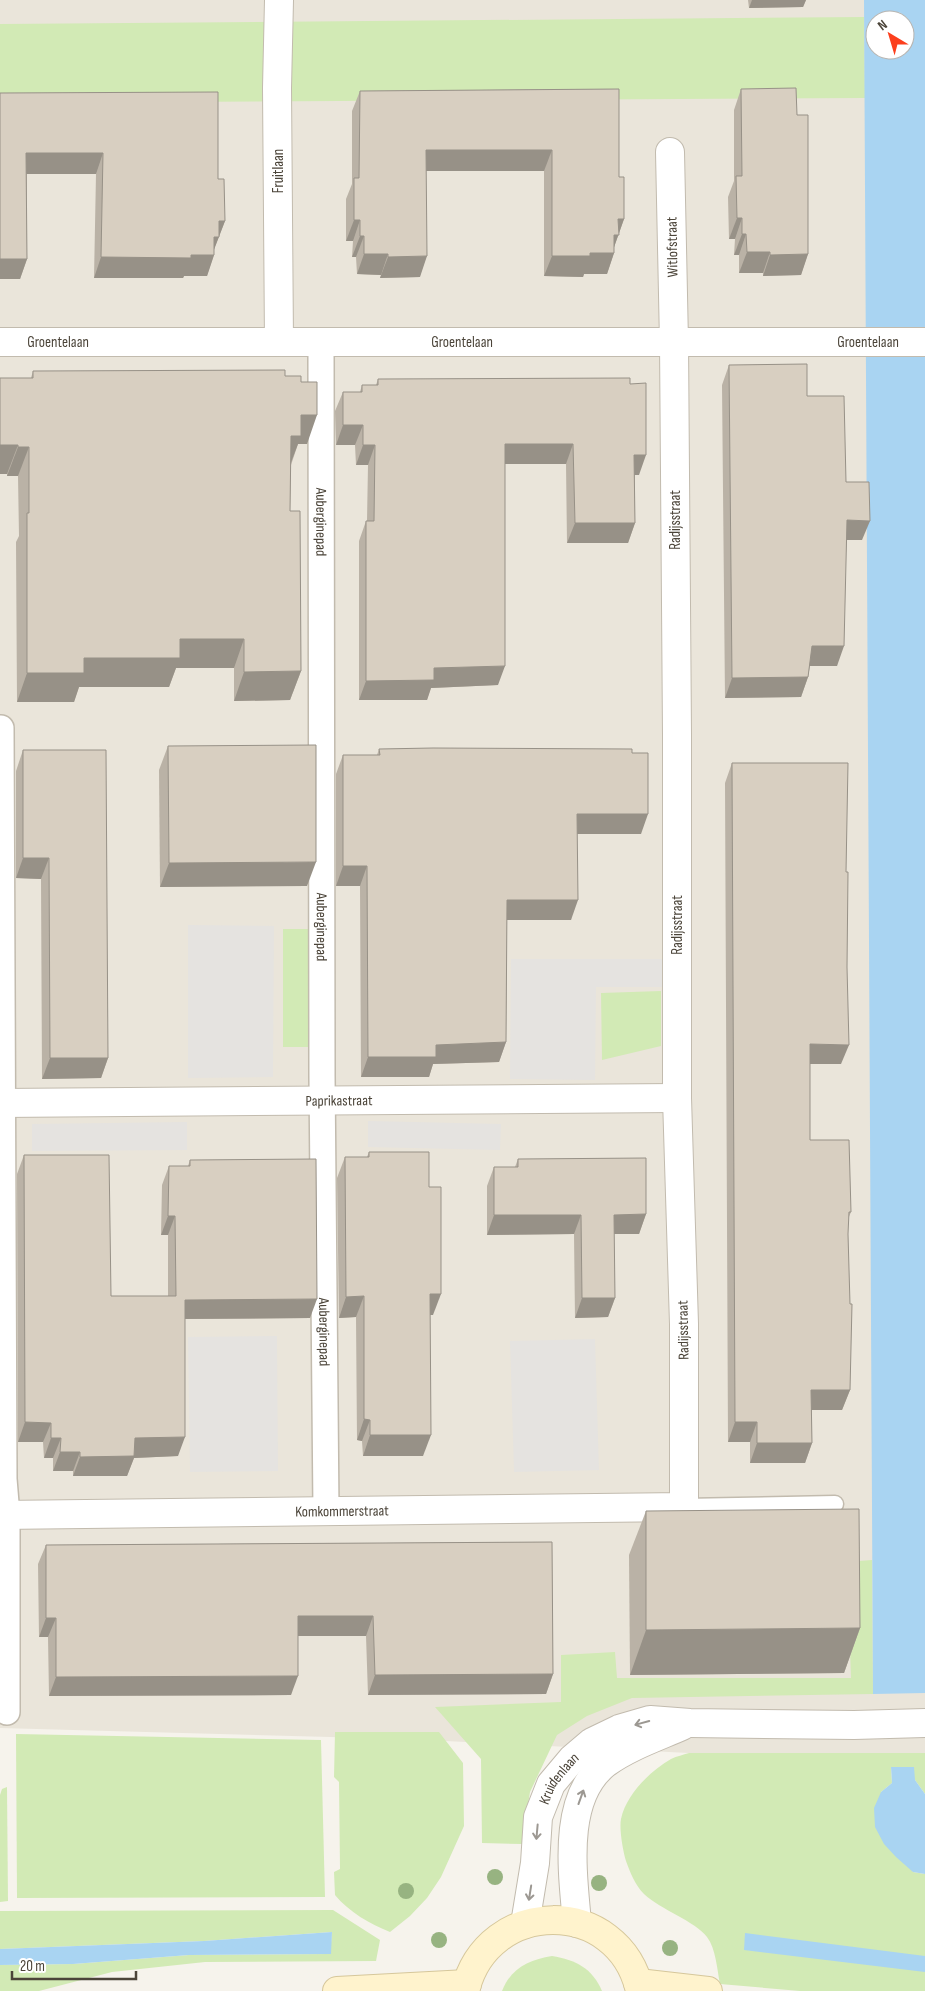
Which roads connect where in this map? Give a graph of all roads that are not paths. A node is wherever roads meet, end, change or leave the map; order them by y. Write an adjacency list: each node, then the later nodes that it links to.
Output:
1 (279, 0): 4 (street, Fruitlaan)
2 (670, 152): 6 (street, Witlofstraat)
3 (0, 342): 4 (street, Groentelaan)
4 (279, 342): 5 (street, Groentelaan)
5 (321, 342): 6 (street, Groentelaan); 10 (street, Auberginepad)
6 (674, 342): 7 (street, Groentelaan); 9 (street, Radijsstraat)
7 (925, 342)
8 (1, 728): 11 (street)
9 (677, 1098): 10 (street, Paprikastraat); 13 (street, Radijsstraat)
10 (322, 1100): 11 (street, Paprikastraat); 14 (street, Auberginepad)
11 (1, 1103): 15 (street)
12 (835, 1504): 13 (lane)
13 (684, 1507): 14 (street, Komkommerstraat)
14 (326, 1511): 15 (street, Komkommerstraat)
15 (4, 1515): 16 (street)
16 (8, 1712)
17 (690, 1723): 18 (street, Kruidenlaan); 19 (street, Kruidenlaan, one-way to 17); 20 (street, Kruidenlaan, one-way to 20)
18 (925, 1723)
19 (577, 1923): 20 (main road); 21 (main road)
20 (525, 1924): 22 (main road)
21 (639, 1987): 24 (main road)
22 (466, 1988): 23 (main road)
23 (337, 1991)
24 (708, 1991)

